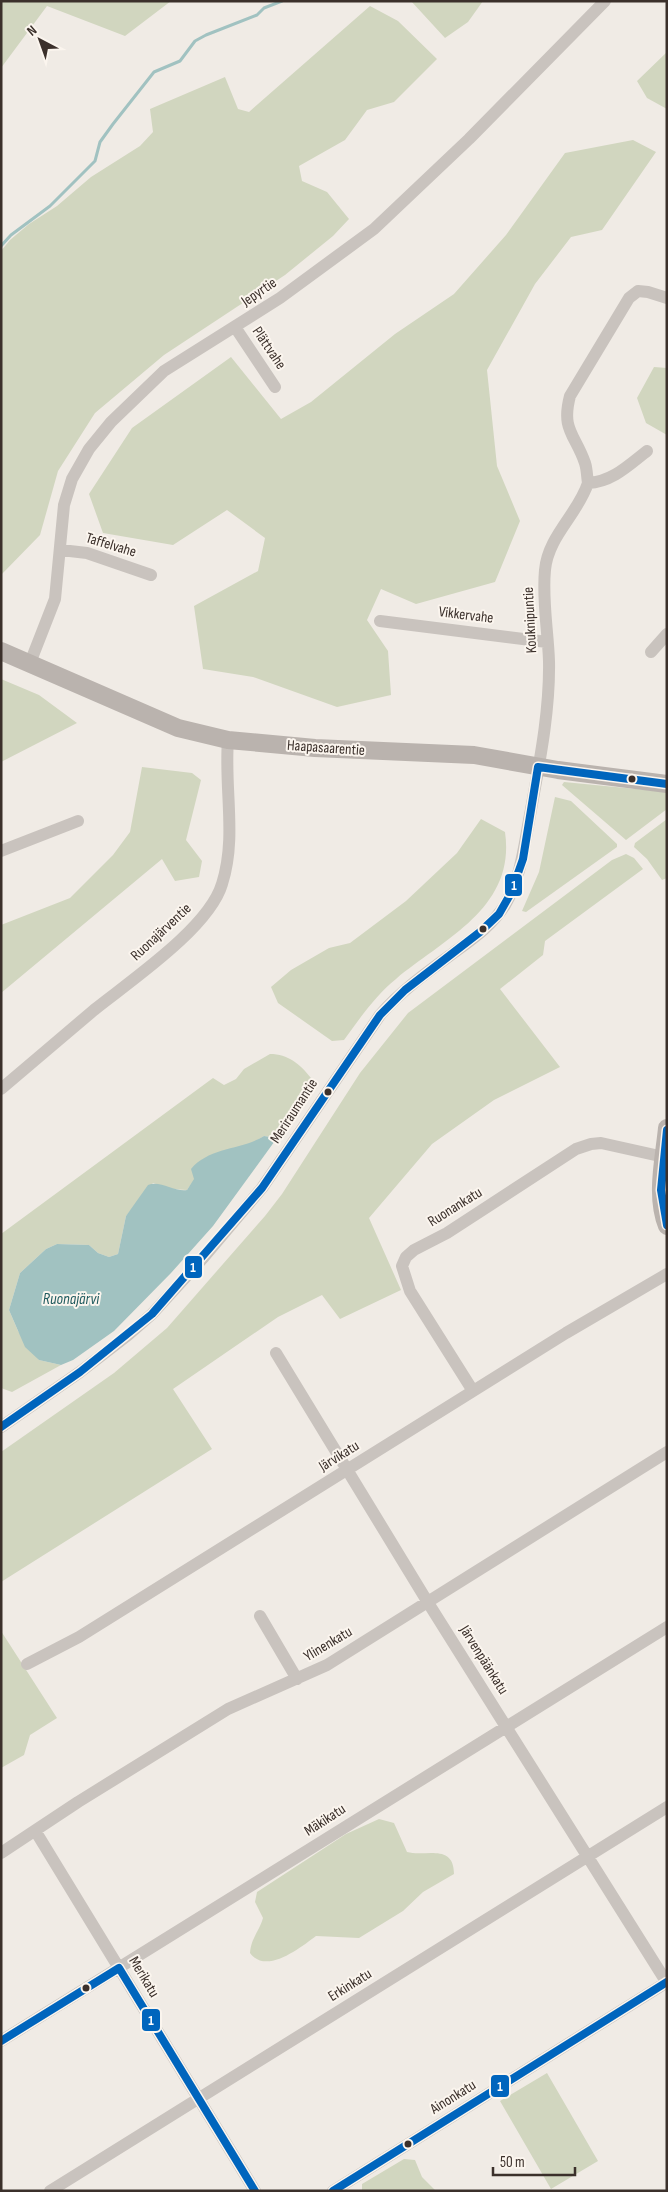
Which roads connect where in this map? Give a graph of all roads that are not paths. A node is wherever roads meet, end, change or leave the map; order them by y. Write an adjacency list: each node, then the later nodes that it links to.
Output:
1 (605, 1): 3 (street, Jepyrtie)
2 (667, 298): 6 (street)
3 (235, 327): 4 (street, Plättvahe); 7 (street, Jepyrtie)
4 (276, 387)
5 (647, 451): 6 (street)
6 (588, 483): 11 (street, Kouknipuntie)
7 (61, 550): 8 (street, Taffelvahe); 14 (street, Jepyrtie)
8 (151, 575)
9 (380, 621): 11 (street, Vikkervahe)
10 (667, 634): 13 (street)
11 (547, 642): 16 (street, Kouknipuntie)
12 (1, 651): 14 (main road, Haapasaarentie)
13 (651, 652)
14 (30, 663): 15 (main road, Haapasaarentie)
15 (228, 740): 16 (main road, Haapasaarentie); 20 (street, Ruonajärventie)
16 (538, 767): 17 (main road, Haapasaarentie); 27 (street, Meriraumantie)
17 (667, 784)
18 (78, 821): 19 (street)
19 (1, 851)
20 (1, 1089)
21 (667, 1128): 22 (main road)
22 (664, 1157): 23 (main road); 26 (street, Ruonankatu)
23 (667, 1226)
24 (667, 1274): 26 (street, Järvikatu)
25 (276, 1353): 29 (street, Järvenpäänkatu)
26 (474, 1391): 29 (street, Järvikatu)
27 (1, 1427)
28 (667, 1452): 30 (street, Ylinenkatu)
29 (347, 1470): 30 (street, Järvenpäänkatu); 33 (street, Järvikatu)
30 (427, 1601): 34 (street, Ylinenkatu); 35 (street, Järvenpäänkatu)
31 (260, 1616): 34 (street)
32 (667, 1627): 35 (street, Mäkikatu)
33 (28, 1664)
34 (297, 1679): 37 (street, Ylinenkatu)
35 (507, 1728): 39 (street, Järvenpäänkatu); 40 (street, Mäkikatu)
36 (667, 1807): 39 (street, Erkinkatu)
37 (36, 1832): 38 (street, Ylinenkatu); 40 (street, Merikatu)
38 (1, 1854)
39 (586, 1857): 41 (street, Järvenpäänkatu); 43 (street, Erkinkatu)
40 (119, 1968): 42 (street, Mäkikatu); 43 (street, Merikatu)
41 (667, 1983): 46 (street, Ainonkatu)
42 (1, 2041)
43 (197, 2098): 44 (street, Erkinkatu); 45 (street, Merikatu)
44 (50, 2191)
45 (255, 2191)
46 (333, 2191)

